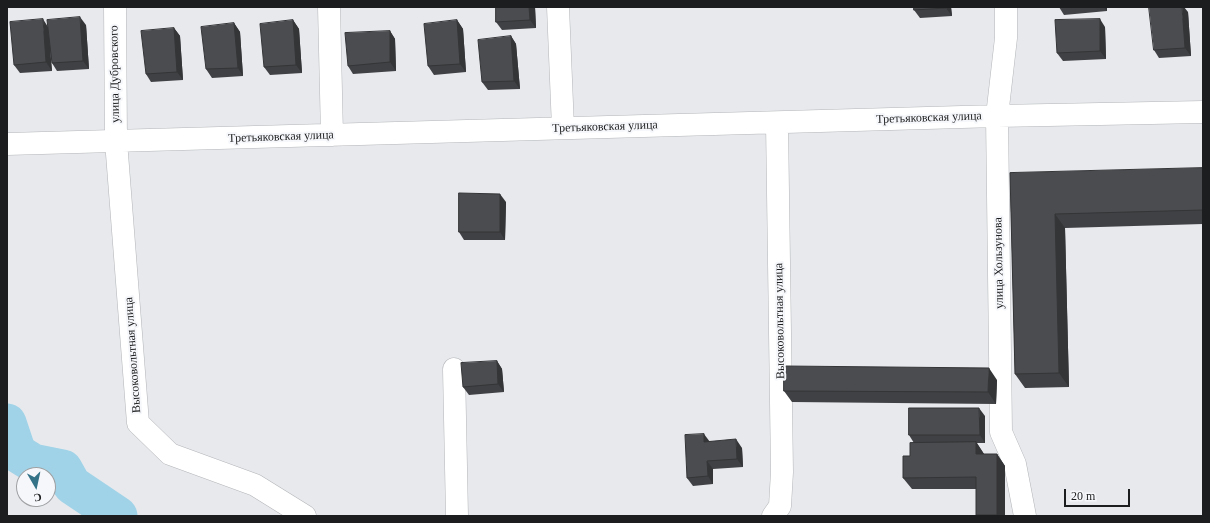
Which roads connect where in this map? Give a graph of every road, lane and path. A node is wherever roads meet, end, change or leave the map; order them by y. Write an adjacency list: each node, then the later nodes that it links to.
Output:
1 (115, 7): 10 (street, улица Дубровского)
2 (329, 7): 9 (street)
3 (558, 7): 8 (street)
4 (1006, 7): 6 (street, улица Хользунова)
5 (1203, 112): 6 (street, Третьяковская улица)
6 (997, 116): 7 (street, Третьяковская улица); 16 (street, улица Хользунова)
7 (776, 122): 8 (street, Третьяковская улица); 15 (street, Высоковольтная улица)
8 (563, 128): 9 (street, Третьяковская улица)
9 (332, 135): 10 (street, Третьяковская улица)
10 (116, 141): 11 (street, Третьяковская улица); 13 (street, Высоковольтная улица)
11 (7, 144)
12 (454, 369): 14 (street)
13 (305, 516)
14 (457, 516)
15 (773, 516)
16 (1025, 516)

